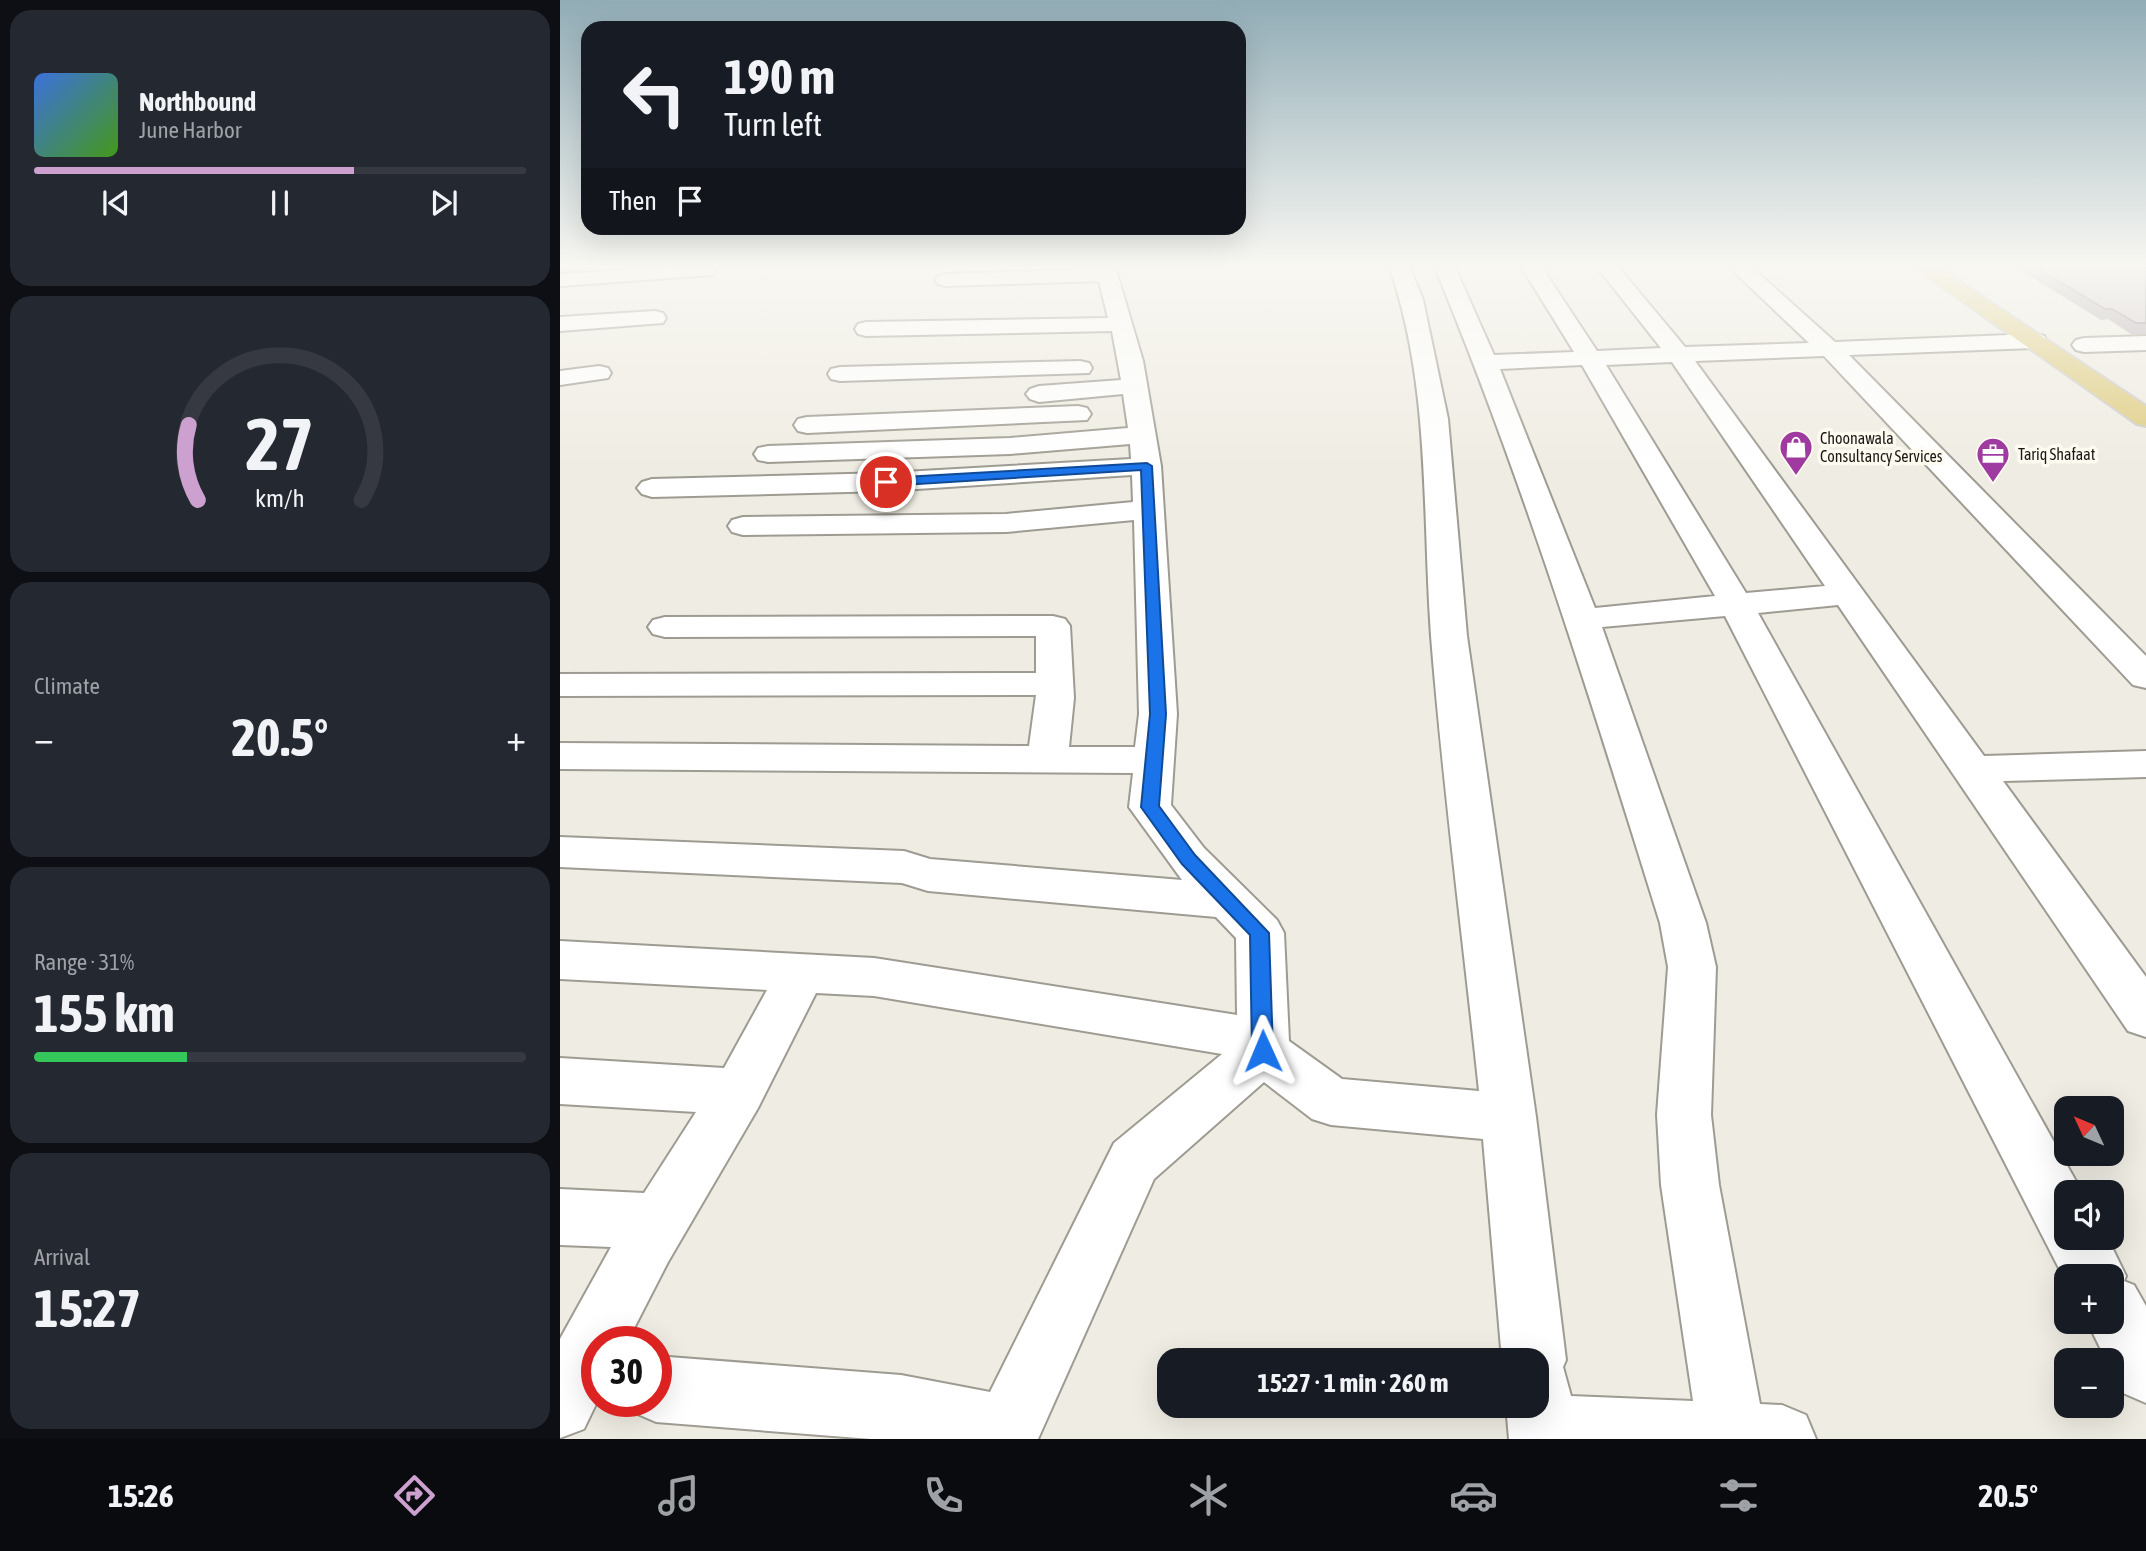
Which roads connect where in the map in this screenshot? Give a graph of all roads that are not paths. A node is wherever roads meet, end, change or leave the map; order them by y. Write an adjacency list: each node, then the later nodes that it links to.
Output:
1 (1107, 330): 9 (street)
2 (1418, 330): 50 (street)
3 (1474, 330): 18 (street)
4 (1572, 330): 17 (street)
5 (1659, 330): 16 (street)
6 (1809, 330): 15 (street)
7 (2020, 330): 11 (main road)
8 (2063, 331): 14 (main road)
9 (1123, 332): 23 (street); 23 (street)
10 (635, 335): 12 (street)
11 (2036, 341): 15 (street); 24 (main road)
12 (560, 342)
13 (2146, 343): 14 (street)
14 (2084, 345): 19 (main road)
15 (1832, 351): 16 (street); 34 (street)
16 (1679, 355): 17 (street); 30 (street)
17 (1590, 358): 18 (street); 31 (street)
18 (1488, 362): 32 (street)
19 (2115, 365)
20 (599, 373): 21 (street)
21 (560, 378)
22 (902, 397): 23 (street)
23 (1139, 413): 25 (street); 26 (street); 27 (street); 28 (street)
24 (2146, 418)
25 (807, 425)
26 (768, 454)
27 (652, 488)
28 (1149, 510): 29 (street); 39 (street)
29 (743, 526)
30 (1848, 594): 31 (street); 41 (street)
31 (1737, 604): 32 (street); 51 (street)
32 (1582, 619): 61 (street)
33 (665, 627): 35 (street)
34 (2146, 677)
35 (1055, 684): 36 (street); 38 (street)
36 (560, 685)
37 (560, 756): 38 (street)
38 (1048, 757): 39 (street)
39 (1154, 760): 43 (street)
40 (2146, 764): 41 (street)
41 (1972, 769): 46 (street)
42 (560, 852): 43 (street)
43 (1229, 901): 47 (street)
44 (560, 960): 45 (street)
45 (802, 972): 47 (street); 49 (street)
46 (2146, 1016)
47 (1263, 1046): 50 (street); 60 (street)
48 (560, 1081): 49 (street)
49 (739, 1092): 53 (street)
50 (1509, 1117): 55 (street)
51 (2054, 1198)
52 (560, 1217): 53 (street)
53 (659, 1222): 57 (street)
54 (2124, 1329): 56 (street)
55 (1533, 1348)
56 (2146, 1370)
57 (572, 1388)
58 (672, 1390): 60 (street)
59 (1549, 1417): 61 (street)
60 (1005, 1434)
61 (1757, 1438)

